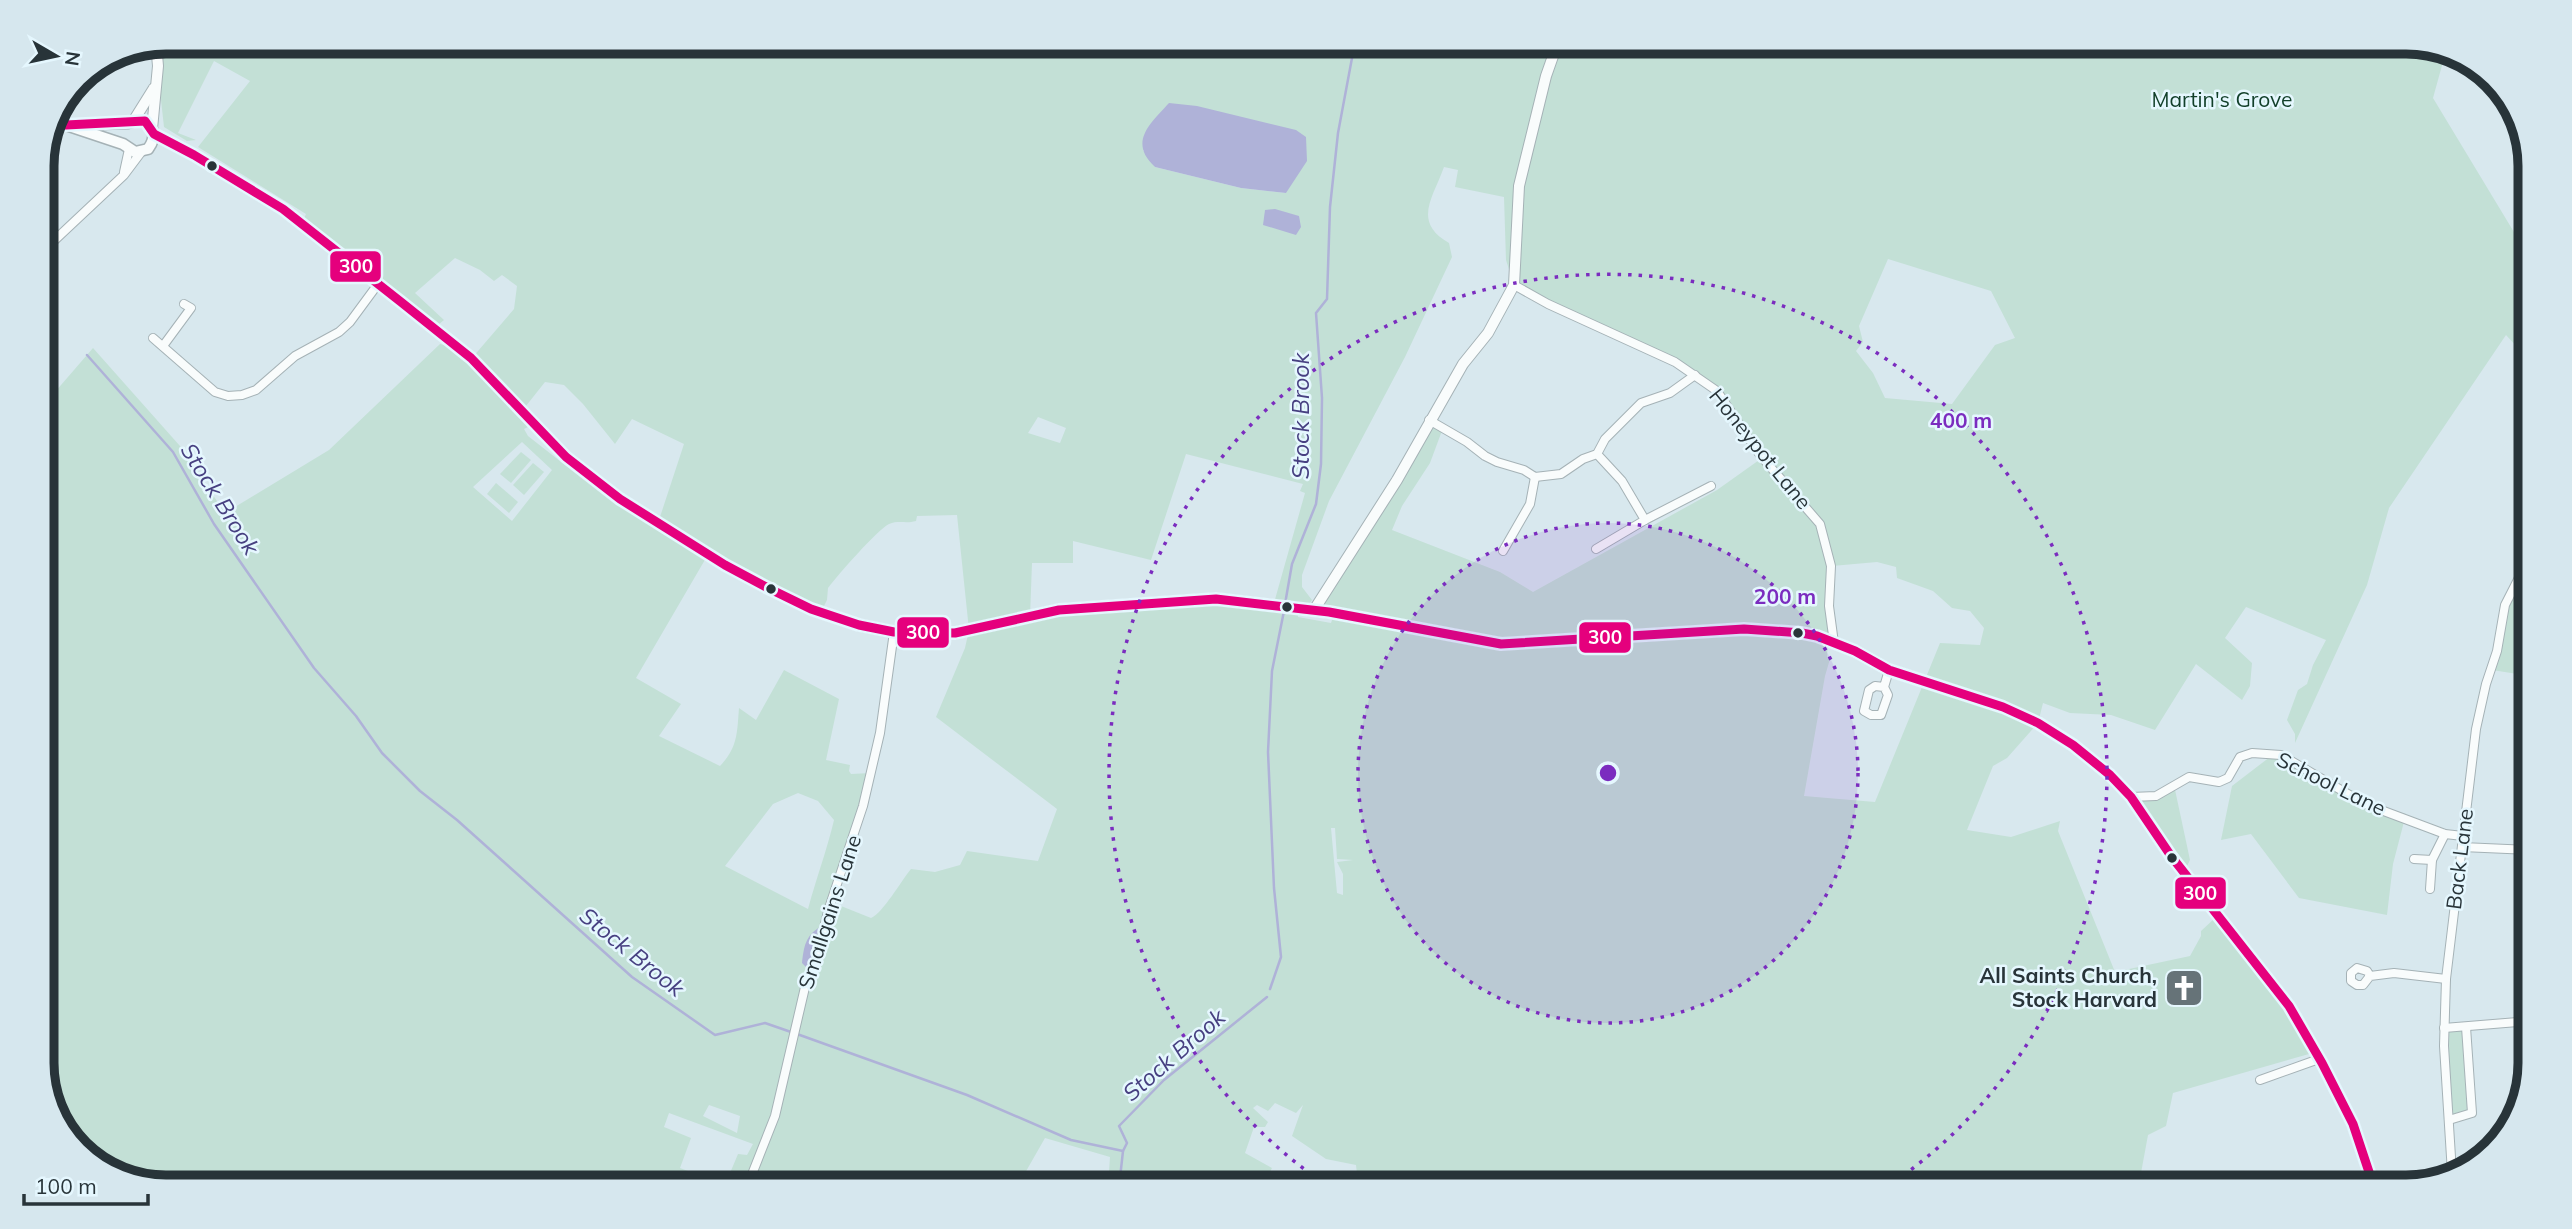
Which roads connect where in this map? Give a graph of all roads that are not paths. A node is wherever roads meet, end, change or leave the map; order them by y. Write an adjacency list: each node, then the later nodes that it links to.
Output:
1 (1554, 54): 13 (street)
2 (156, 55): 3 (street)
3 (156, 85): 4 (street); 6 (street)
4 (131, 122): 5 (main road); 6 (main road); 7 (main road)
5 (63, 123): 7 (main road)
6 (153, 132): 8 (main road); 9 (main road)
7 (126, 147): 8 (main road); 10 (street)
8 (146, 149): 9 (main road); 10 (street)
9 (184, 150): 12 (main road)
10 (124, 175): 11 (street)
11 (54, 240)
12 (378, 284): 16 (street); 27 (main road)
13 (1514, 285): 17 (street, Honeypot Lane); 18 (street)
14 (191, 308): 16 (street)
15 (153, 338): 16 (street)
16 (163, 346)
17 (1695, 375): 19 (street); 28 (street, Honeypot Lane)
18 (1429, 420): 20 (street); 26 (street)
19 (1597, 454): 20 (street); 22 (street)
20 (1535, 477): 24 (street)
21 (1711, 486): 22 (street)
22 (1645, 520): 23 (street)
23 (1596, 549)
24 (1503, 551)
25 (2518, 580): 33 (street, Back Lane)
26 (1314, 610): 27 (main road); 28 (main road)
27 (894, 632): 48 (street, Smallgains Lane)
28 (1834, 643): 29 (main road)
29 (1889, 670): 30 (street); 31 (main road)
30 (1884, 687)
31 (2130, 797): 32 (street, School Lane); 44 (main road)
32 (2445, 834): 33 (street, School Lane); 37 (street)
33 (2463, 836): 34 (street, Back Lane)
34 (2462, 847): 35 (street); 40 (street, Back Lane)
35 (2518, 849)
36 (2414, 859): 37 (street)
37 (2432, 860): 38 (street)
38 (2430, 889)
39 (2370, 976): 40 (street)
40 (2446, 979): 43 (street, Back Lane)
41 (2518, 1022): 42 (street)
42 (2466, 1027): 43 (street); 46 (street)
43 (2444, 1028): 46 (street, Back Lane)
44 (2319, 1059): 45 (street); 49 (main road)
45 (2260, 1080)
46 (2449, 1120): 47 (street, Back Lane)
47 (2452, 1165)
48 (752, 1175)
49 (2370, 1175)

